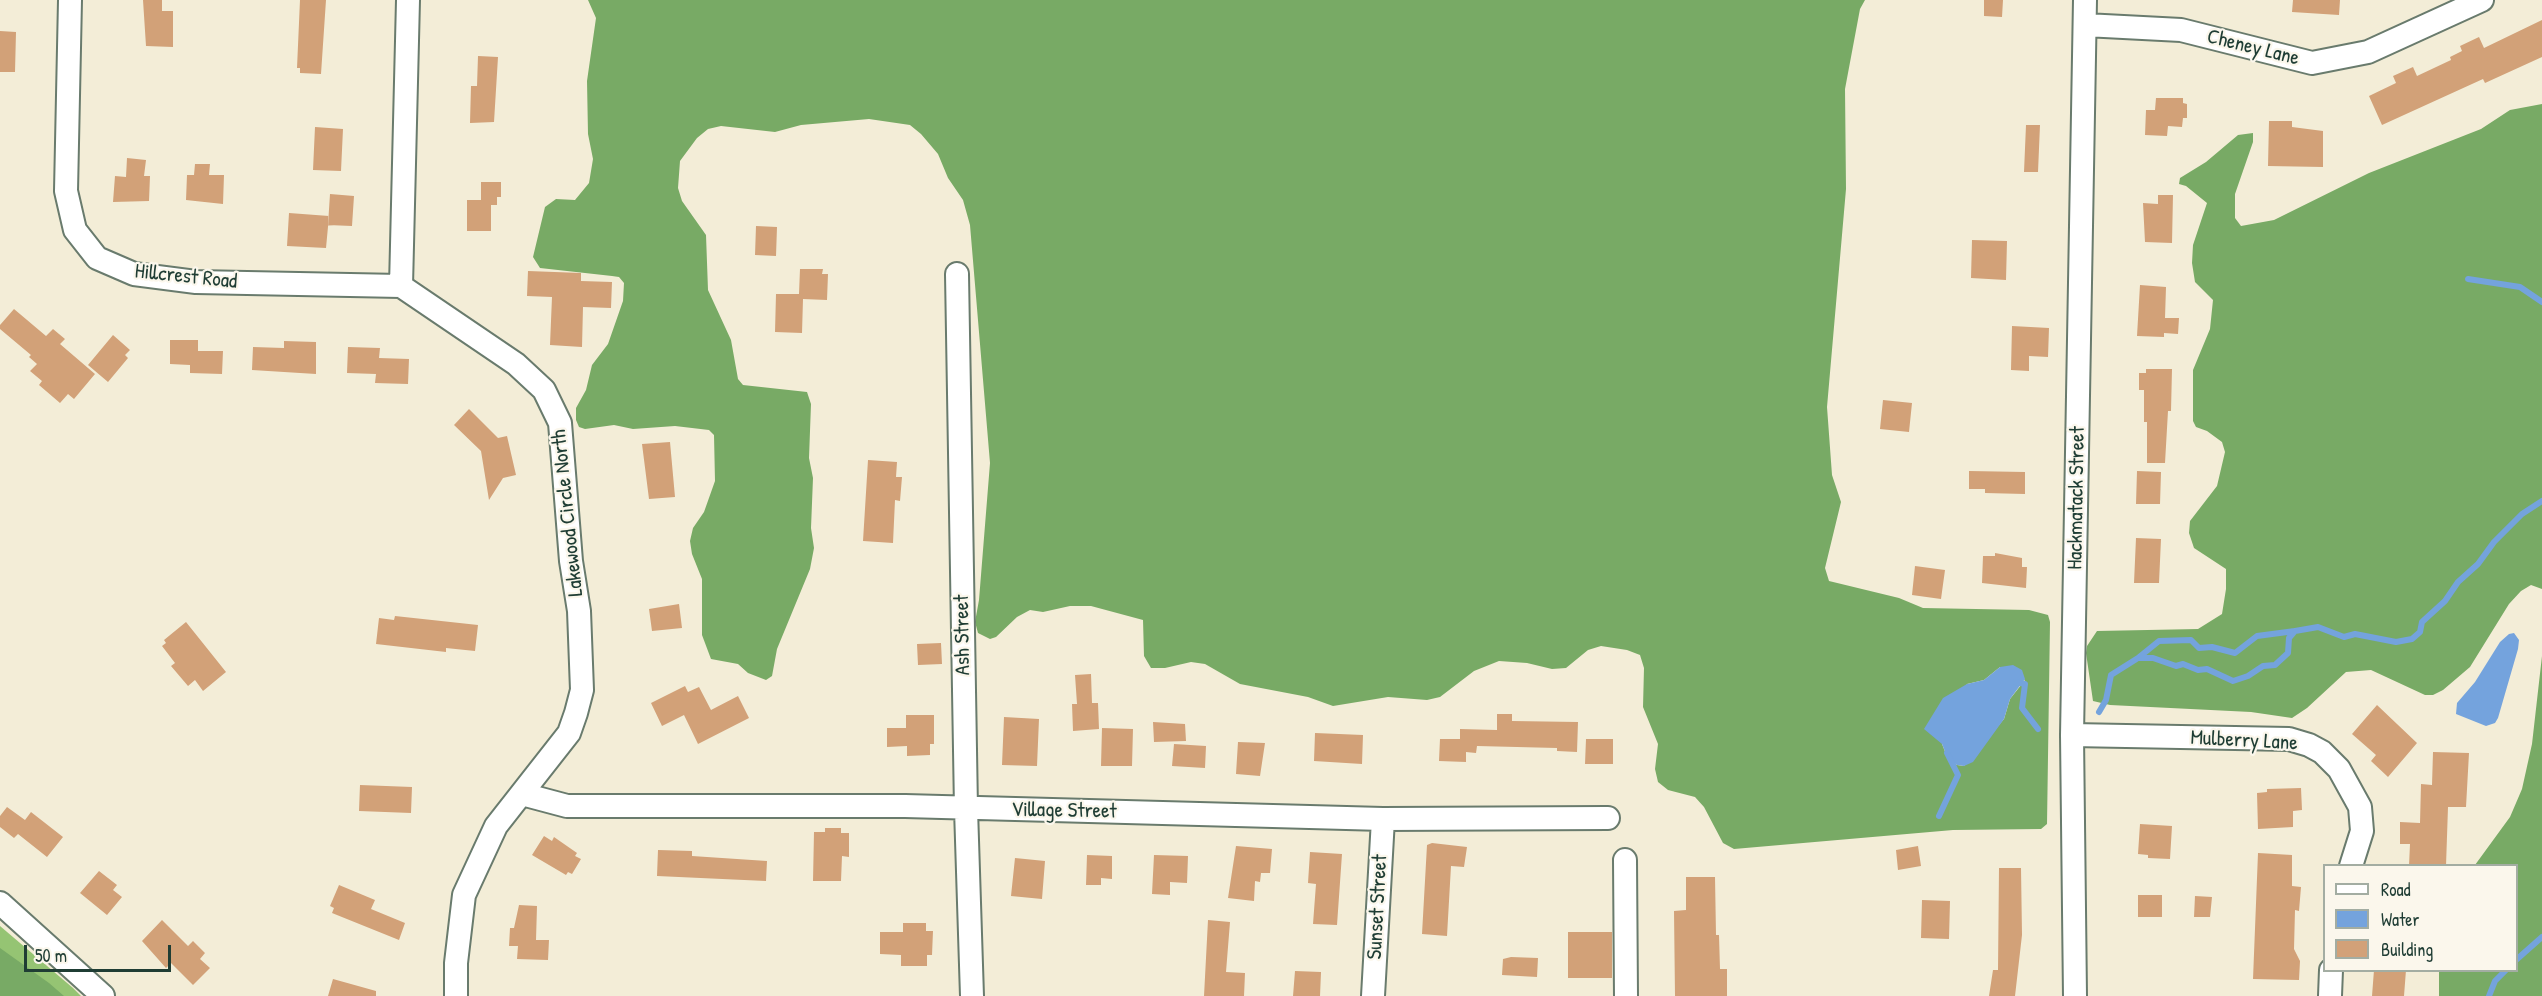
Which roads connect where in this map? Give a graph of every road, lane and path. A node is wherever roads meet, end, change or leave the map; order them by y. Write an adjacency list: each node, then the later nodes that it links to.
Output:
1 (70, 0): 7 (street, Hillcrest Road)
2 (408, 0): 7 (street)
3 (2085, 0): 5 (street, Hackmatack Street)
4 (2482, 0): 5 (street, Cheney Lane)
5 (2085, 25): 8 (street, Hackmatack Street)
6 (957, 274): 10 (street, Ash Street)
7 (401, 286): 9 (street, Lakewood Circle North)
8 (2072, 735): 14 (street, Mulberry Lane); 22 (street, Hackmatack Street)
9 (522, 794): 10 (street, Village Street); 18 (street, Lakewood Circle North)
10 (966, 809): 12 (street, Village Street); 19 (street, Ash Street)
11 (1608, 818): 12 (street, Village Street)
12 (1383, 819): 20 (street, Sunset Street)
13 (1625, 860): 21 (street)
14 (2352, 864)
15 (0, 903): 17 (street)
16 (2331, 972): 23 (street)
17 (103, 996)
18 (456, 996)
19 (972, 996)
20 (1373, 996)
21 (1626, 996)
22 (2075, 996)
23 (2330, 996)

